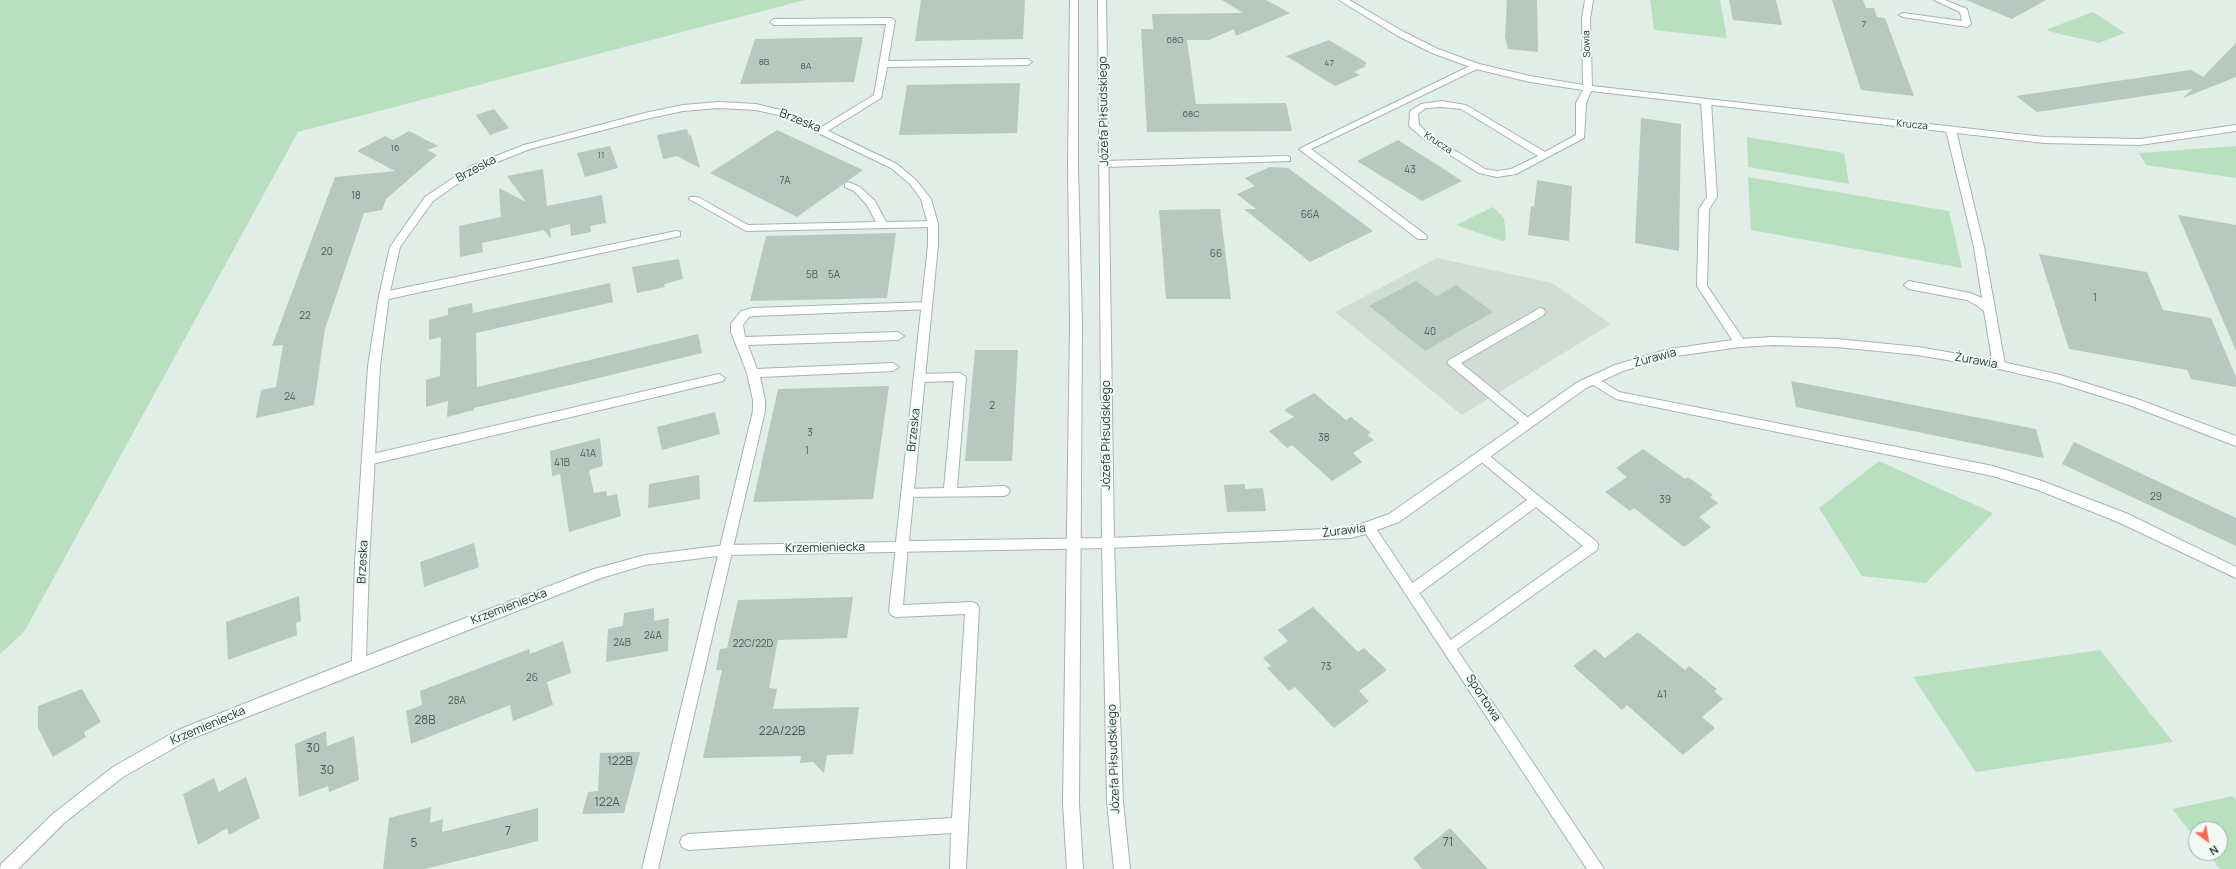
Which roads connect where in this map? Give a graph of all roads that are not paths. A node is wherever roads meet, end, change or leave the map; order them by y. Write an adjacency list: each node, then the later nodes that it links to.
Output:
1 (1074, 0): 49 (street)
2 (1102, 0): 18 (street, Józefa Piłsudskiego)
3 (1343, 0): 10 (street, Krucza)
4 (1589, 0): 11 (street, Sowia)
5 (1938, 0): 6 (street)
6 (1903, 15)
7 (774, 22): 9 (street)
8 (1028, 62): 9 (street)
9 (883, 64): 14 (street)
10 (1476, 66): 11 (street, Krucza); 24 (street)
11 (1588, 88): 12 (street, Krucza); 16 (street, Krucza)
12 (1706, 102): 15 (street, Krucza); 32 (street)
13 (2236, 128): 15 (street, Krucza)
14 (823, 130): 21 (street, Brzeska); 26 (street, Brzeska)
15 (1951, 130): 28 (street)
16 (1545, 156): 16 (street, Krucza)
17 (1287, 159): 18 (street)
18 (1105, 164): 48 (street, Józefa Piłsudskiego)
19 (848, 185): 22 (street)
20 (694, 199): 22 (street)
21 (933, 224): 22 (street); 27 (street, Brzeska)
22 (883, 225)
23 (676, 234): 26 (street)
24 (1422, 237)
25 (1909, 285): 28 (street)
26 (384, 296): 42 (street, Brzeska)
27 (927, 306): 31 (street); 37 (street, Brzeska)
28 (1989, 310): 33 (street)
29 (1540, 312): 39 (street)
30 (898, 336): 31 (street)
31 (740, 342): 35 (street)
32 (1740, 343): 33 (street, Żurawia); 38 (street, Żurawia)
33 (1999, 365): 40 (street, Żurawia)
34 (893, 367): 35 (street)
35 (753, 373): 51 (street)
36 (719, 378): 42 (street)
37 (920, 378): 44 (street); 45 (street, Brzeska)
38 (1594, 380): 39 (street, Żurawia); 52 (street)
39 (1527, 423): 41 (street, Żurawia)
40 (2236, 441)
41 (1482, 456): 46 (street); 47 (street, Żurawia)
42 (368, 460): 55 (street, Brzeska)
43 (1004, 491): 44 (street)
44 (950, 493): 45 (street)
45 (907, 494): 50 (street, Brzeska)
46 (1536, 500): 53 (street); 54 (street)
47 (1369, 528): 48 (street, Żurawia); 53 (street, Sportowa)
48 (1108, 543): 49 (street, Żurawia); 62 (street, Józefa Piłsudskiego)
49 (1073, 544): 50 (street, Krzemieniecka); 61 (street)
50 (902, 546): 51 (street, Krzemieniecka); 56 (street, Brzeska)
51 (726, 550): 55 (street, Krzemieniecka); 59 (street)
52 (2236, 573)
53 (1412, 591): 54 (street, Sportowa)
54 (1450, 648): 63 (street, Sportowa)
55 (359, 664): 58 (street, Krzemieniecka)
56 (958, 825): 57 (street); 60 (street)
57 (688, 842)
58 (7, 869)
59 (650, 869)
60 (958, 869)
61 (1075, 869)
62 (1122, 869)
63 (1596, 869)

